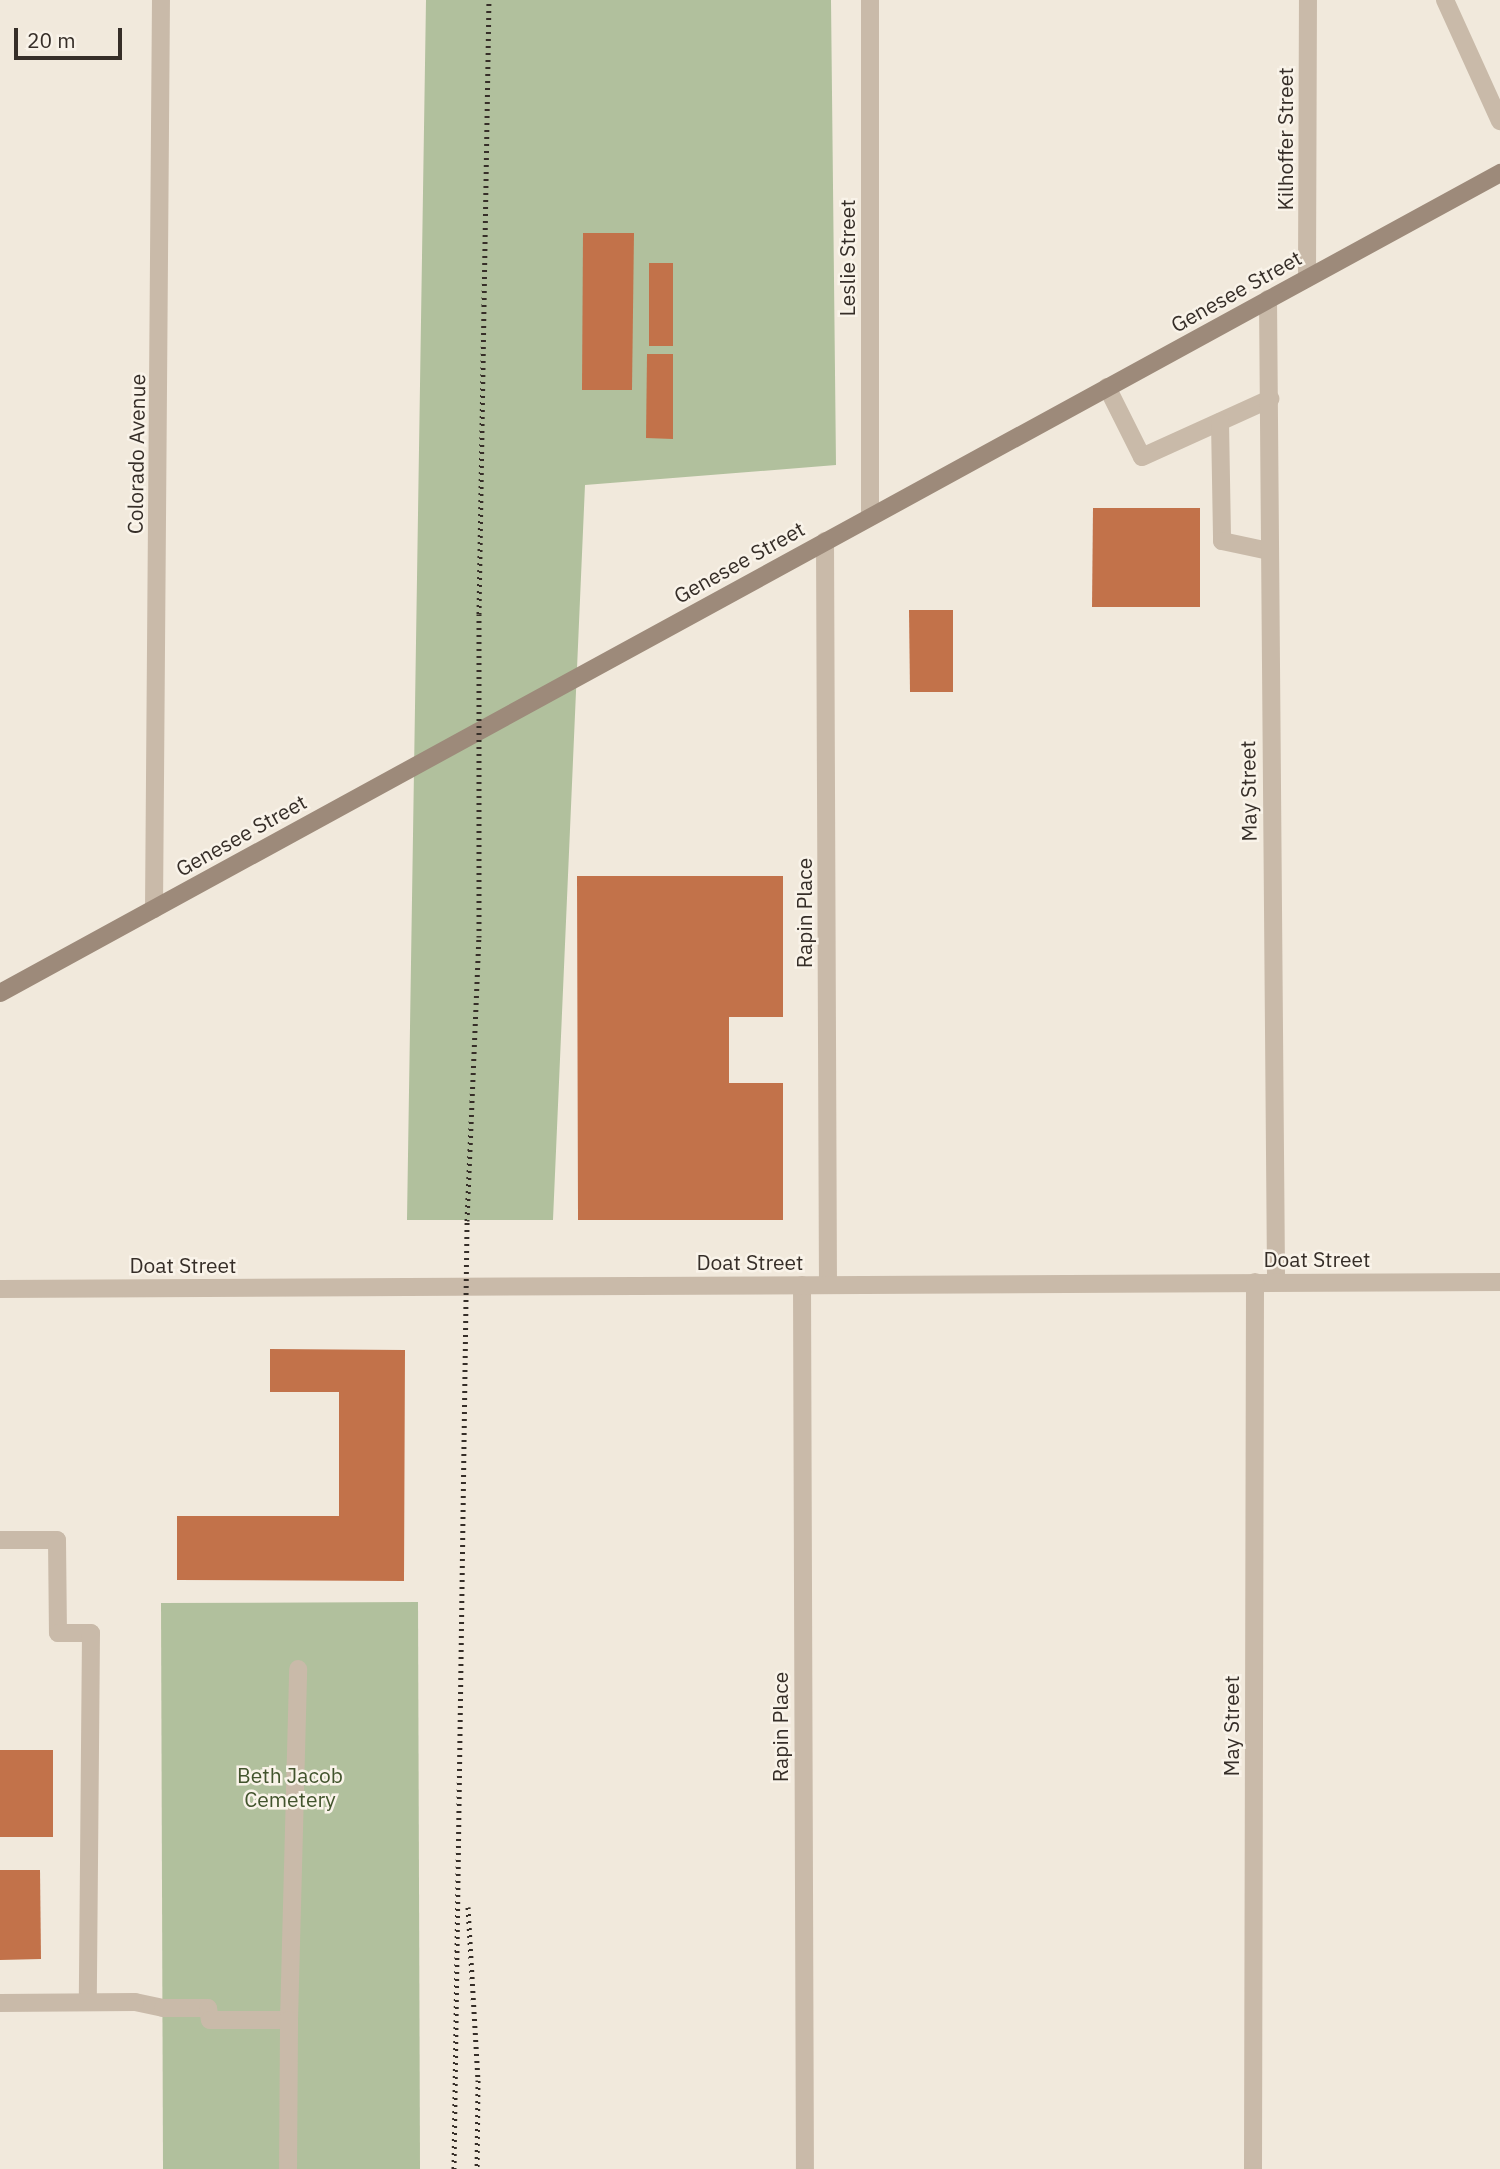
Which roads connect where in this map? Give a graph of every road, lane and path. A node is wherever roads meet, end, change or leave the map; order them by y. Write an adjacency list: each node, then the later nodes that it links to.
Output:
1 (161, 0): 15 (street, Colorado Avenue)
2 (870, 0): 12 (street, Leslie Street)
3 (1308, 0): 7 (street, Kilhoffer Street)
4 (1445, 0): 5 (street)
5 (1500, 121)
6 (1500, 173): 7 (main road, Genesee Street)
7 (1307, 278): 8 (main road, Genesee Street)
8 (1268, 299): 9 (main road, Genesee Street); 10 (street, May Street)
9 (1107, 387): 11 (street); 12 (main road, Genesee Street)
10 (1269, 399): 11 (street); 14 (street, May Street)
11 (1220, 422): 14 (street)
12 (870, 516): 13 (main road, Genesee Street)
13 (825, 541): 15 (main road, Genesee Street); 21 (street, Rapin Place)
14 (1269, 551): 18 (street, May Street)
15 (154, 909): 16 (main road, Genesee Street)
16 (0, 993)
17 (1255, 1282): 18 (street, Doat Street); 21 (street, Doat Street); 30 (street, May Street)
18 (1276, 1282): 19 (street, Doat Street)
19 (1500, 1282)
20 (802, 1285): 21 (street, Doat Street); 22 (street, Doat Street); 29 (street, Rapin Place)
21 (828, 1285)
22 (0, 1289)
23 (0, 1540): 25 (street)
24 (298, 1669): 27 (street)
25 (88, 2002): 26 (street); 27 (street)
26 (0, 2003)
27 (289, 2020): 28 (street)
28 (288, 2169)
29 (805, 2169)
30 (1253, 2169)

